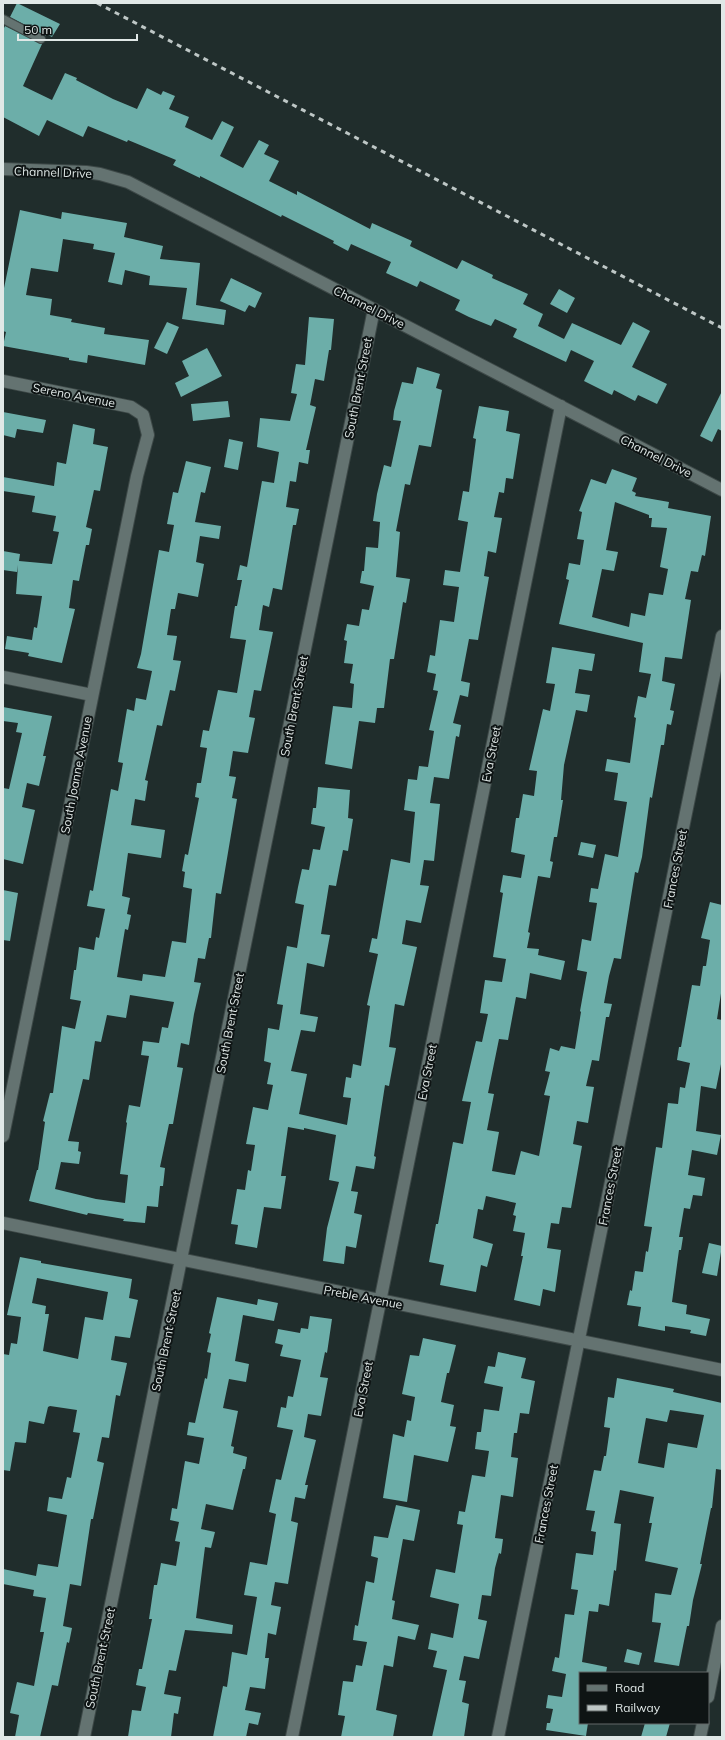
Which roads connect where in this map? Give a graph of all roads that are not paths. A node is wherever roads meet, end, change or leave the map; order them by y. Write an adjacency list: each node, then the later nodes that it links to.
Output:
1 (3, 19): 2 (lane)
2 (41, 39)
3 (3, 169): 4 (street, Channel Drive)
4 (374, 309): 6 (street, Channel Drive); 14 (street, South Brent Street)
5 (3, 381): 7 (street, Sereno Avenue)
6 (561, 406): 8 (street, Channel Drive); 15 (street, Eva Street)
7 (143, 415): 11 (street, South Joanne Avenue)
8 (722, 490)
9 (722, 636): 16 (street, Frances Street)
10 (3, 677): 11 (street)
11 (92, 695): 12 (street, South Joanne Avenue)
12 (3, 1136)
13 (3, 1223): 14 (street, Preble Avenue)
14 (182, 1260): 15 (street, Preble Avenue); 21 (street, South Brent Street)
15 (381, 1300): 16 (street, Preble Avenue); 22 (street, Eva Street)
16 (579, 1340): 17 (street, Preble Avenue); 23 (street, Frances Street)
17 (722, 1370)
18 (722, 1626): 19 (street)
19 (709, 1692)
20 (703, 1724): 24 (street)
21 (84, 1737)
22 (292, 1737)
23 (498, 1737)
24 (700, 1737)

